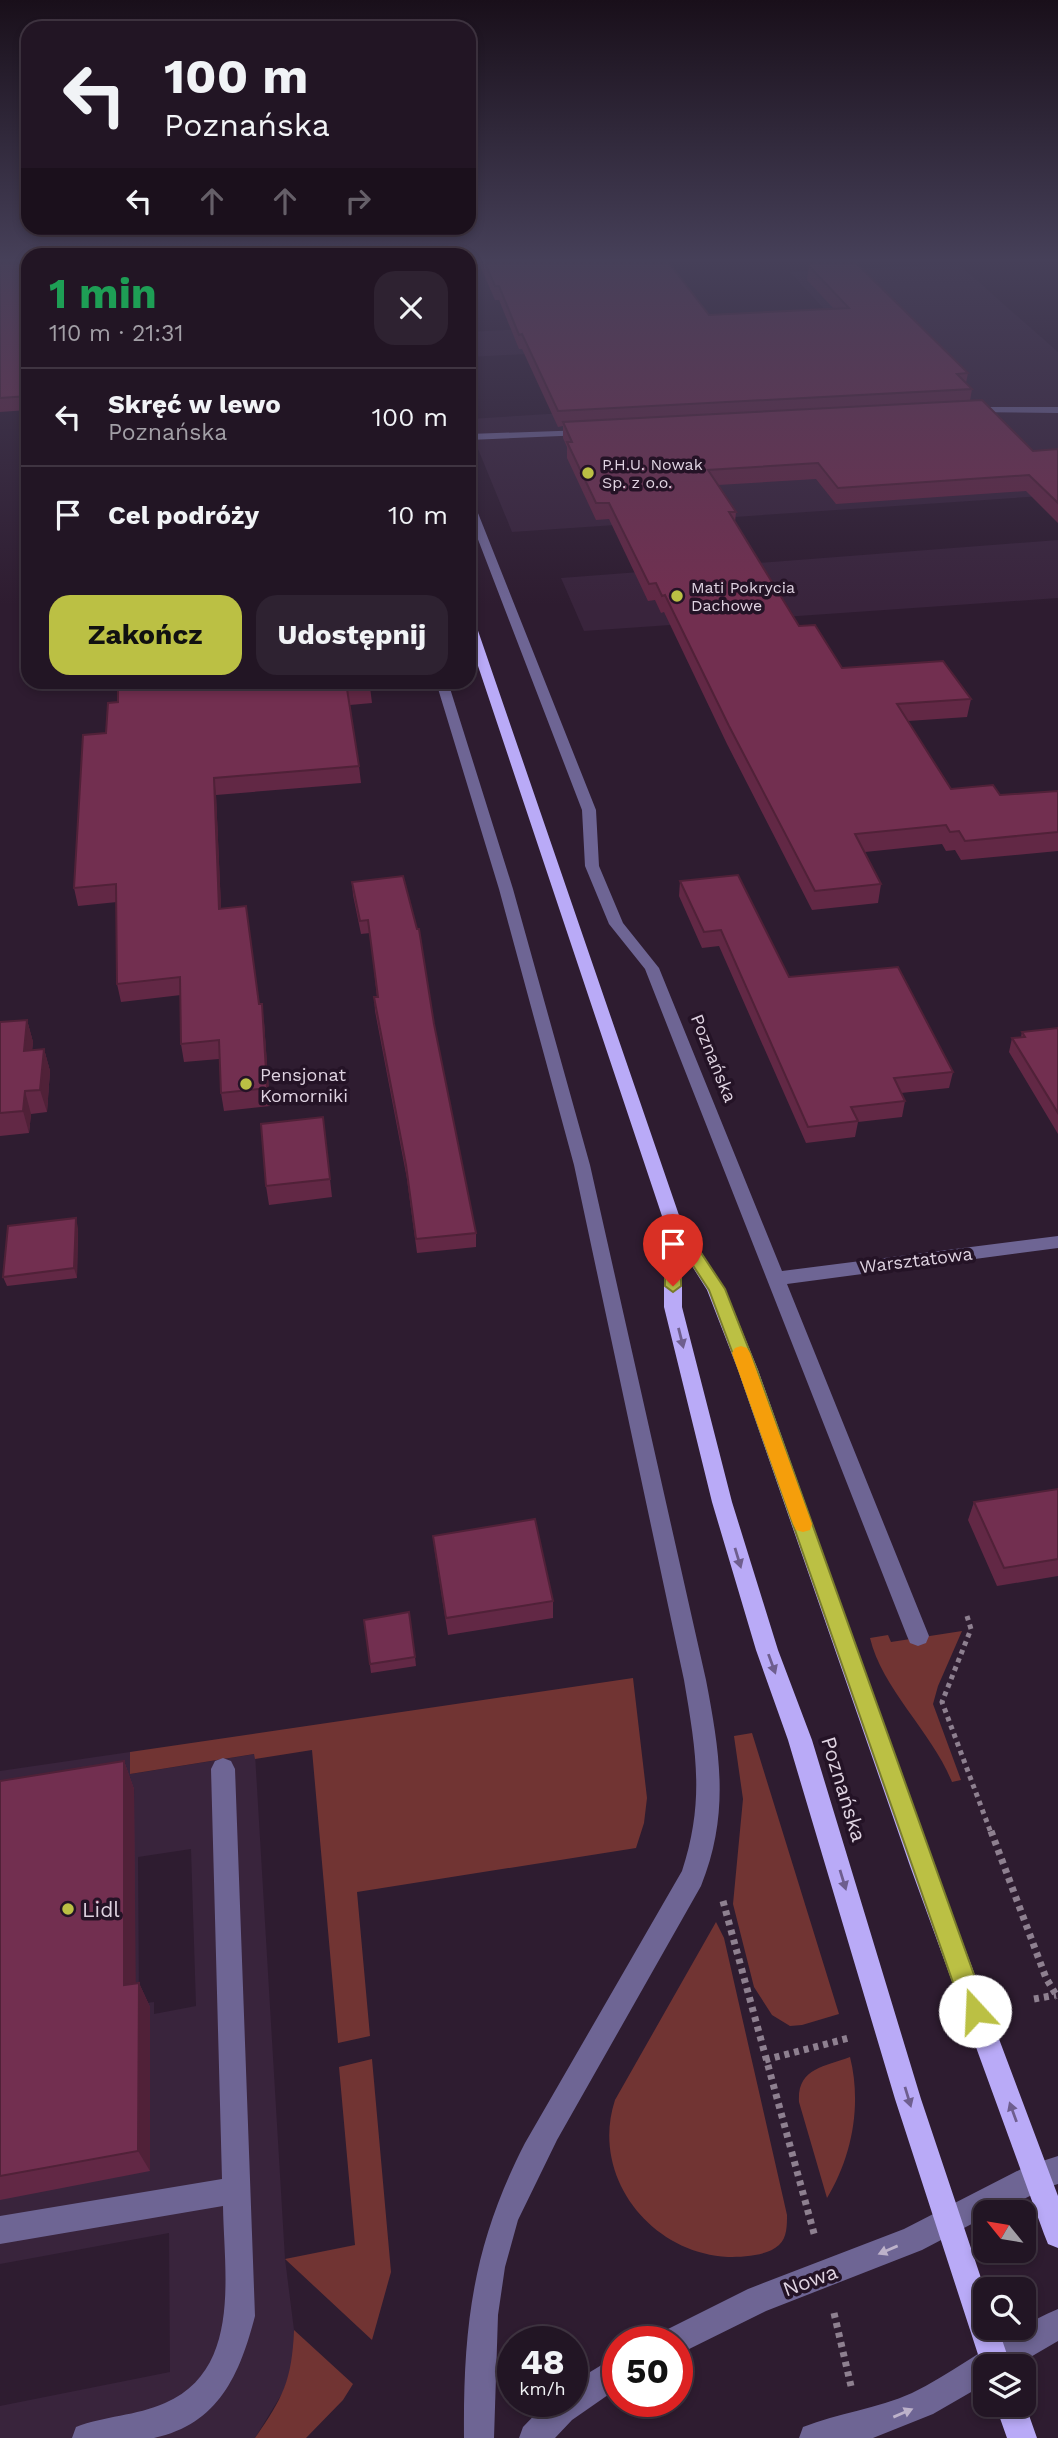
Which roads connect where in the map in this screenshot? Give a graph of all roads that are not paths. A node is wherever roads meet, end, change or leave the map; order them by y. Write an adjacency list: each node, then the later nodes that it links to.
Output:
1 (1058, 410): 2 (street)
2 (960, 411)
3 (594, 431): 4 (street)
4 (476, 437)
5 (476, 521): 10 (street, Poznańska)
6 (476, 643): 8 (main road, Poznańska)
7 (444, 689): 26 (street)
8 (673, 1222): 13 (main road, Poznańska, one-way to 8); 15 (main road, Poznańska, one-way to 15)
9 (1058, 1242): 10 (street, Warsztatowa)
10 (775, 1279): 11 (street, Poznańska)
11 (918, 1636)
12 (223, 1769): 14 (street)
13 (1047, 2173): 15 (street, Nowa); 17 (main road, Poznańska)
14 (237, 2190): 16 (street); 25 (street)
15 (949, 2220): 19 (street, Nowa, one-way to 19); 20 (main road, Poznańska)
16 (0, 2231)
17 (1058, 2234)
18 (1058, 2324): 21 (street)
19 (693, 2332)
20 (988, 2354)
21 (1009, 2354)
22 (973, 2375): 28 (street, one-way to 22)
23 (602, 2381): 27 (street)
24 (1015, 2417): 29 (main road)
25 (87, 2438)
26 (479, 2438)
27 (534, 2438)
28 (814, 2438)
29 (1022, 2438)

